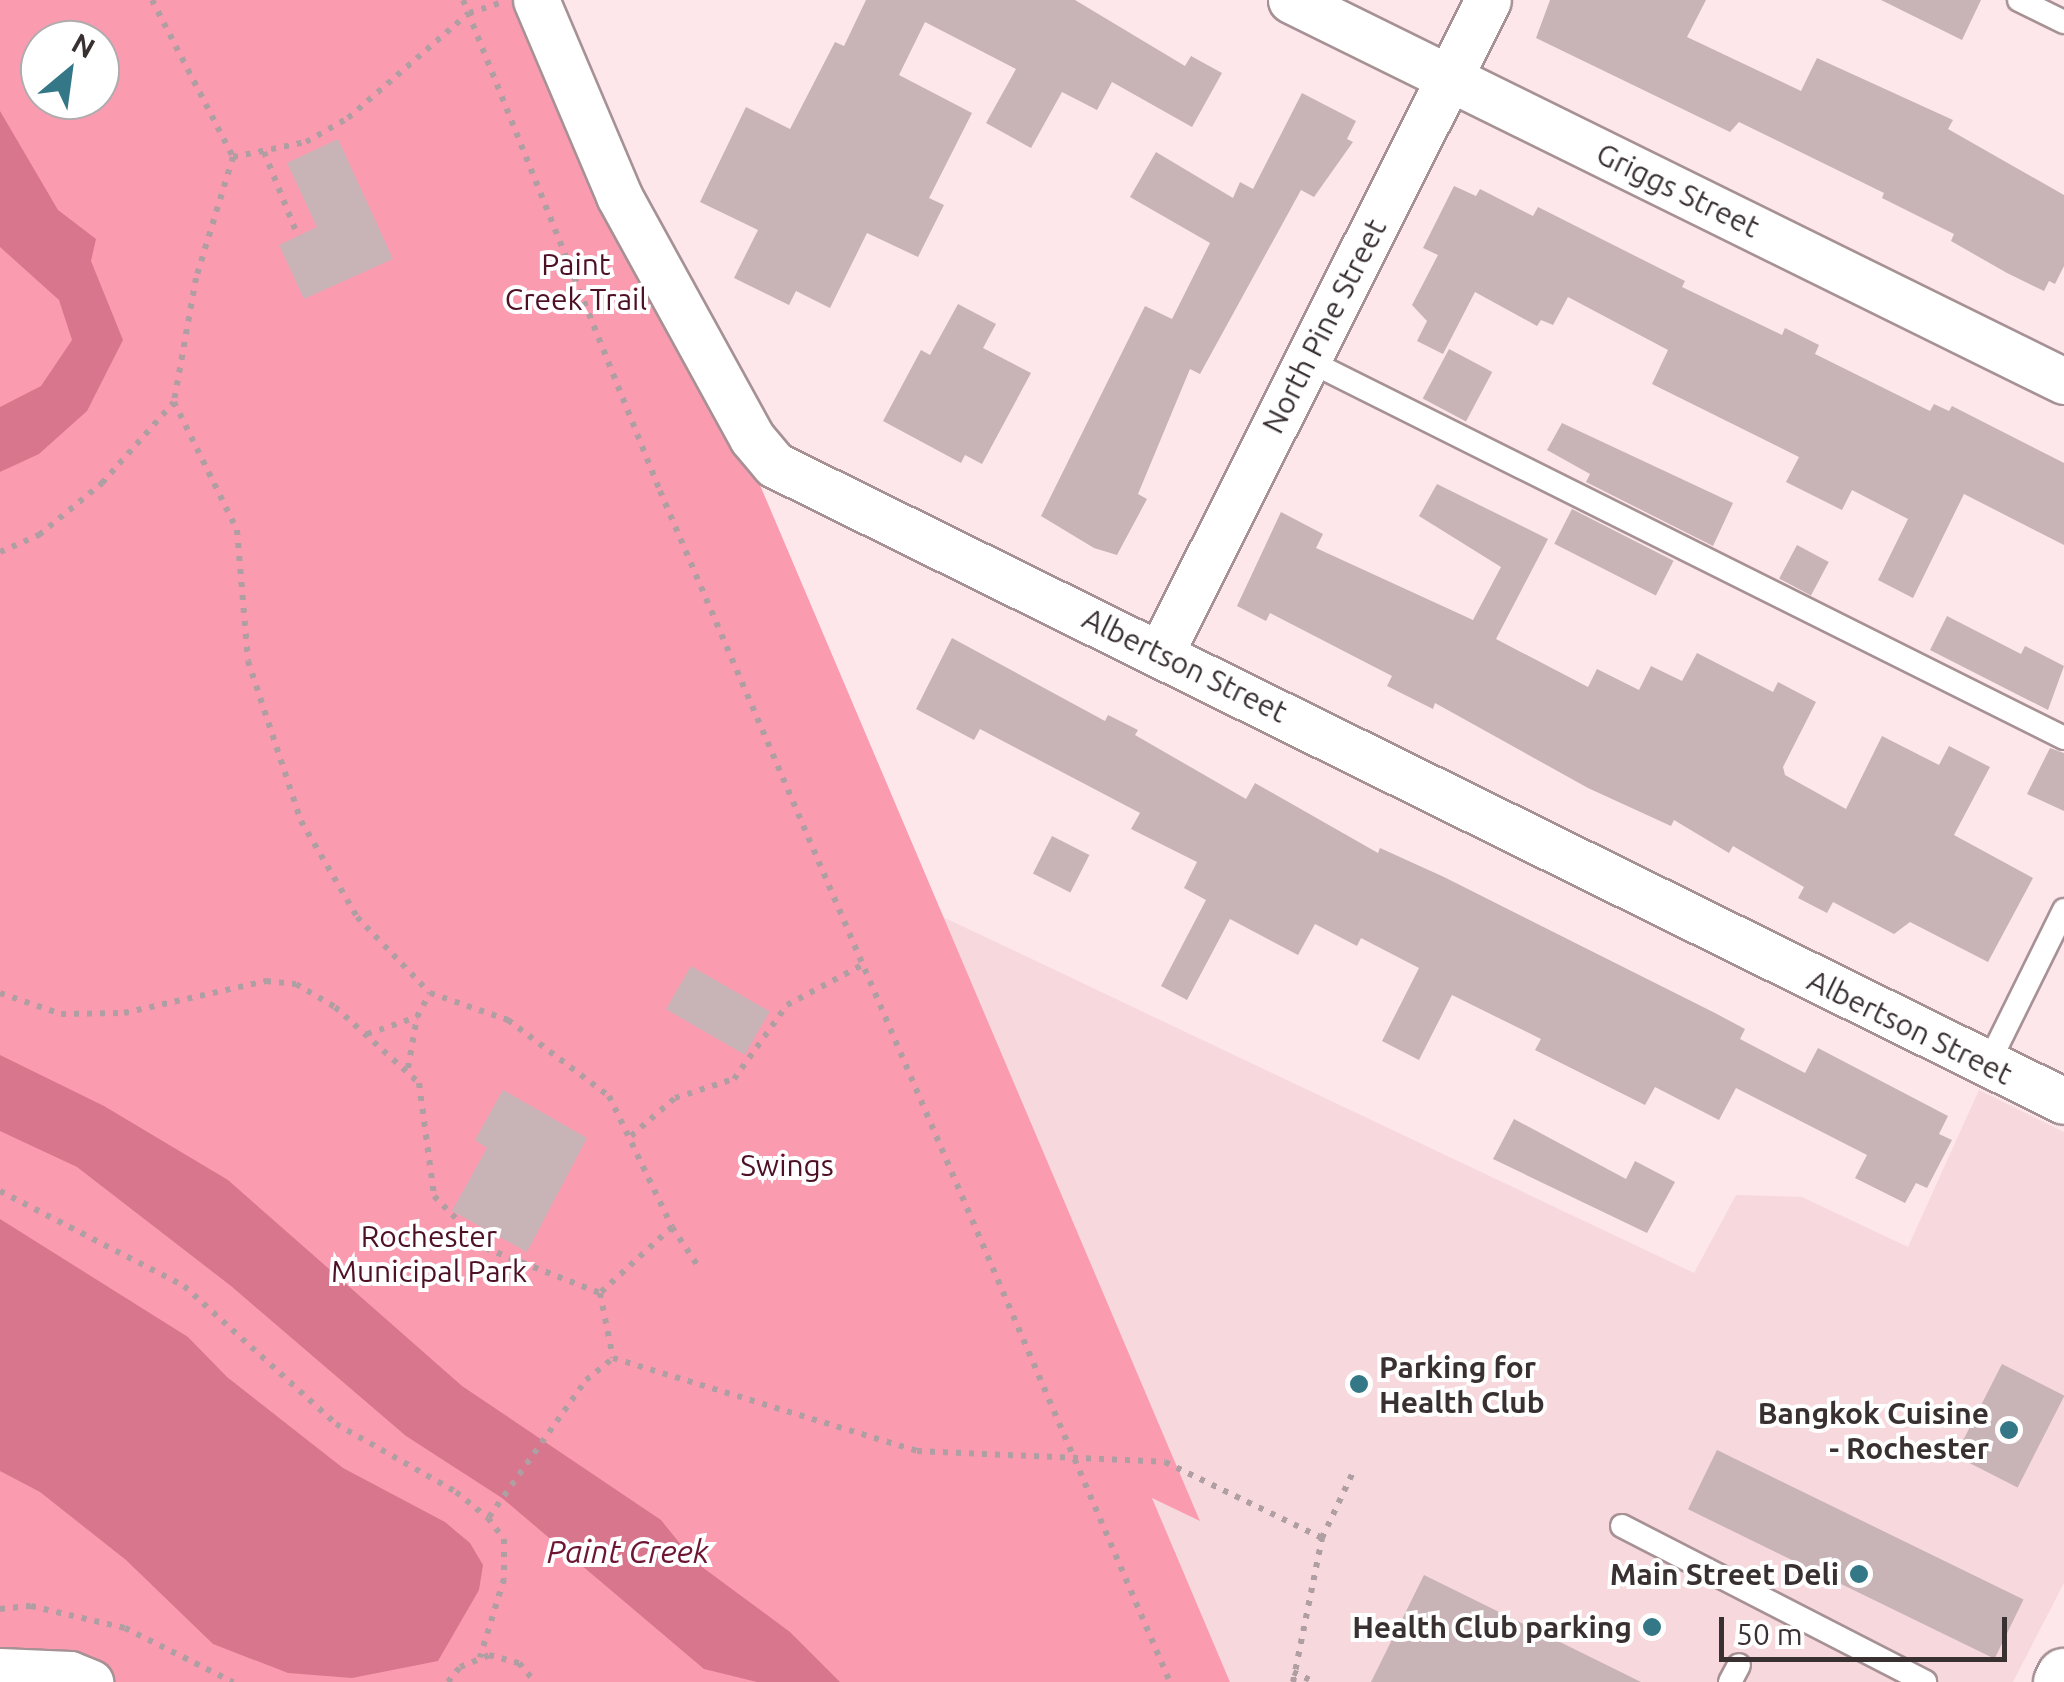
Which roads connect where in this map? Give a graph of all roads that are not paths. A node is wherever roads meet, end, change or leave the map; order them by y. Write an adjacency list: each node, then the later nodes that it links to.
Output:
1 (536, 0): 9 (street, Albertson Street)
2 (1292, 0): 6 (street, Griggs Street)
3 (1488, 0): 6 (street, North Pine Street)
4 (2019, 0): 5 (lane)
5 (2064, 22)
6 (1450, 76): 7 (street, North Pine Street); 8 (street, Griggs Street)
7 (1308, 360): 9 (street, North Pine Street); 10 (lane)
8 (2064, 382)
9 (1160, 652): 12 (street, Albertson Street)
10 (2064, 738)
11 (2064, 910): 12 (lane)
12 (1987, 1066): 13 (street, Albertson Street)
13 (2064, 1101)
14 (1622, 1526): 17 (lane)
15 (0, 1670): 16 (street)
16 (90, 1682)
17 (1925, 1682)

